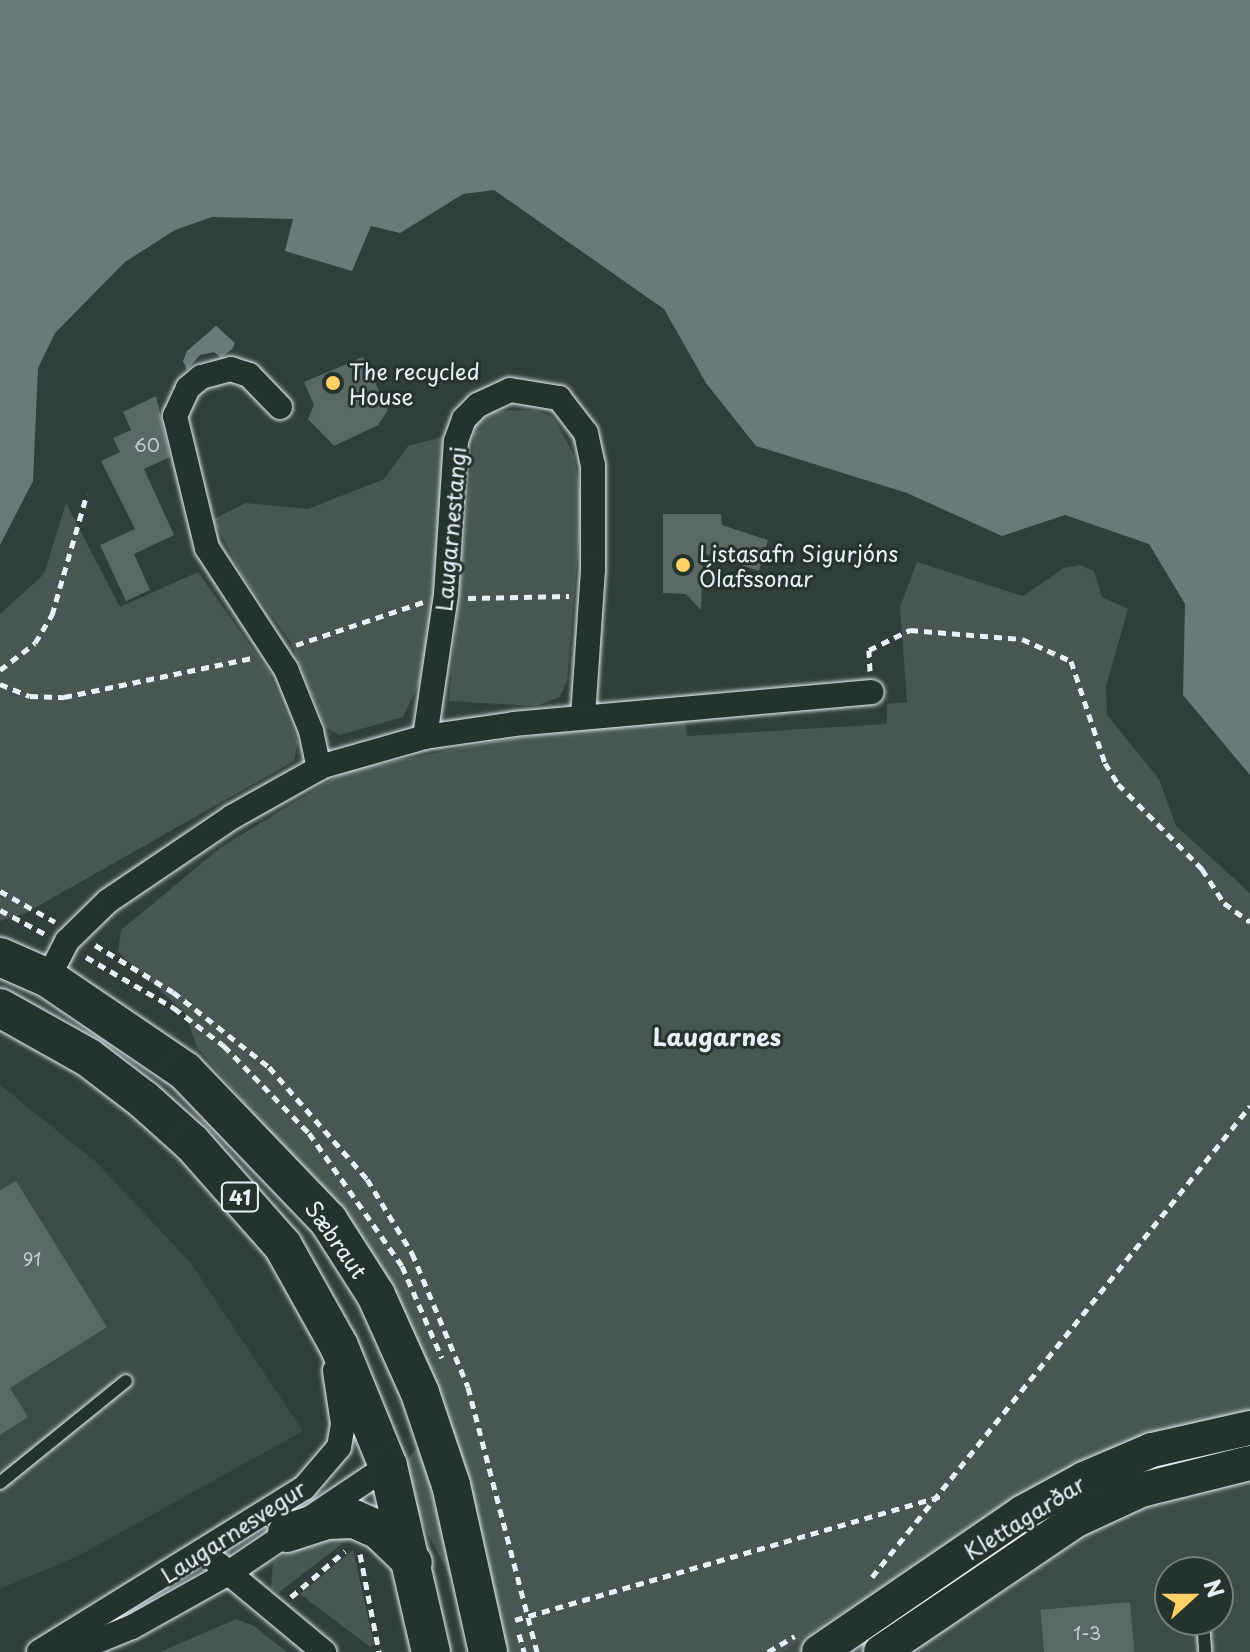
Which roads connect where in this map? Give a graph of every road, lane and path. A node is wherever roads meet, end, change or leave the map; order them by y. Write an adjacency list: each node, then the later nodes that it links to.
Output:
1 (280, 407): 7 (street)
2 (87, 494): 3 (path)
3 (0, 670)
4 (872, 692): 5 (street); 9 (path)
5 (583, 717): 6 (street); 6 (street, Laugarnestangi)
6 (425, 737): 7 (street)
7 (319, 768): 10 (street)
8 (0, 910): 10 (path)
9 (1250, 922)
10 (65, 945): 12 (street)
11 (0, 957): 12 (main road, Sæbraut / 41)
12 (48, 978): 17 (main road, Sæbraut / 41)
13 (0, 1008): 15 (main road, 41)
14 (1250, 1106): 22 (path)
15 (319, 1311): 20 (main road, 41); 24 (street, Laugarnesvegur)
16 (126, 1381): 21 (lane)
17 (424, 1404): 20 (main road); 36 (main road, Sæbraut / 41)
18 (1250, 1428): 30 (main road, Klettagarðar)
19 (1250, 1463): 38 (main road, Klettagarðar)
20 (388, 1466): 23 (street, Laugarnesvegur); 25 (main road, 41)
21 (0, 1483)
22 (942, 1495): 27 (path); 29 (path)
23 (287, 1533): 25 (main road); 26 (street, Laugarnesvegur)
24 (205, 1550): 26 (street); 31 (street, Laugarnesvegur)
25 (413, 1563): 35 (main road, 41)
26 (227, 1574): 32 (street, Laugarnesvegur); 33 (street)
27 (869, 1580)
28 (283, 1598): 34 (path)
29 (515, 1620)
30 (811, 1642): 37 (path)
31 (39, 1652)
32 (70, 1652)
33 (324, 1652)
34 (379, 1652)
35 (431, 1652)
36 (488, 1652)
37 (768, 1652)
38 (881, 1652)

